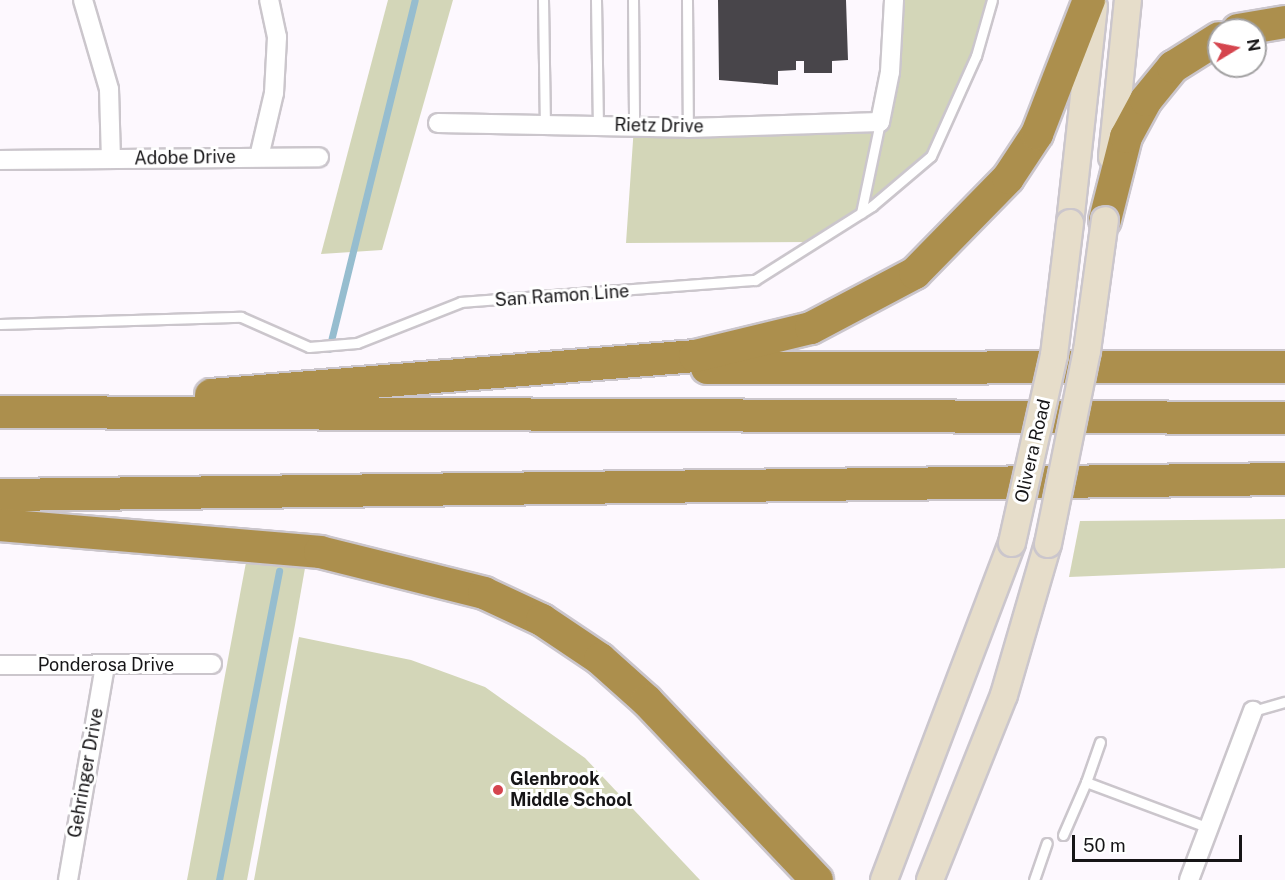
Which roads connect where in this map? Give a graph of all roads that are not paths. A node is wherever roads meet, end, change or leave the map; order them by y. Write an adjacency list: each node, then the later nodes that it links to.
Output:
1 (83, 0): 23 (street, Adobe Drive)
2 (269, 0): 21 (street, Adobe Drive)
3 (543, 0): 17 (lane)
4 (596, 0): 18 (lane)
5 (633, 0): 19 (lane)
6 (687, 0): 20 (lane)
7 (894, 0): 15 (street)
8 (992, 0): 25 (lane, San Ramon Line)
9 (1089, 0): 29 (highway)
10 (1095, 0): 48 (street, Olivera Road, bridge)
11 (1128, 0): 26 (street, Olivera Road)
12 (1285, 22): 13 (highway)
13 (1267, 25)
14 (1207, 46): 26 (highway)
15 (879, 122): 20 (street, Rietz Drive); 25 (lane)
16 (438, 123): 17 (street, Rietz Drive)
17 (545, 124): 18 (street, Rietz Drive)
18 (598, 125): 19 (street, Rietz Drive)
19 (634, 126): 20 (street, Rietz Drive)
20 (688, 128)
21 (259, 157): 22 (street, Adobe Drive); 23 (street, Adobe Drive)
22 (319, 157)
23 (111, 159): 24 (street, Adobe Drive)
24 (0, 160)
25 (861, 213): 27 (lane, San Ramon Line)
26 (1105, 220): 49 (street, Olivera Road, bridge)
27 (0, 324)
28 (1285, 367): 29 (highway)
29 (587, 368): 30 (highway)
30 (150, 410): 31 (highway); 32 (highway)
31 (0, 412)
32 (1285, 418)
33 (1285, 479): 34 (highway)
34 (0, 495)
35 (0, 525): 47 (highway)
36 (212, 664): 38 (street, Ponderosa Drive)
37 (0, 665): 38 (street, Ponderosa Drive)
38 (105, 666): 46 (street, Gehringer Drive)
39 (1285, 702): 40 (lane)
40 (1253, 711): 43 (street)
41 (1100, 742): 42 (lane)
42 (1086, 782): 43 (lane); 44 (lane)
43 (1209, 828): 51 (street)
44 (1063, 835)
45 (1047, 843): 50 (lane)
46 (68, 880)
47 (817, 880)
48 (884, 880)
49 (930, 880)
50 (1034, 880)
51 (1189, 880)

